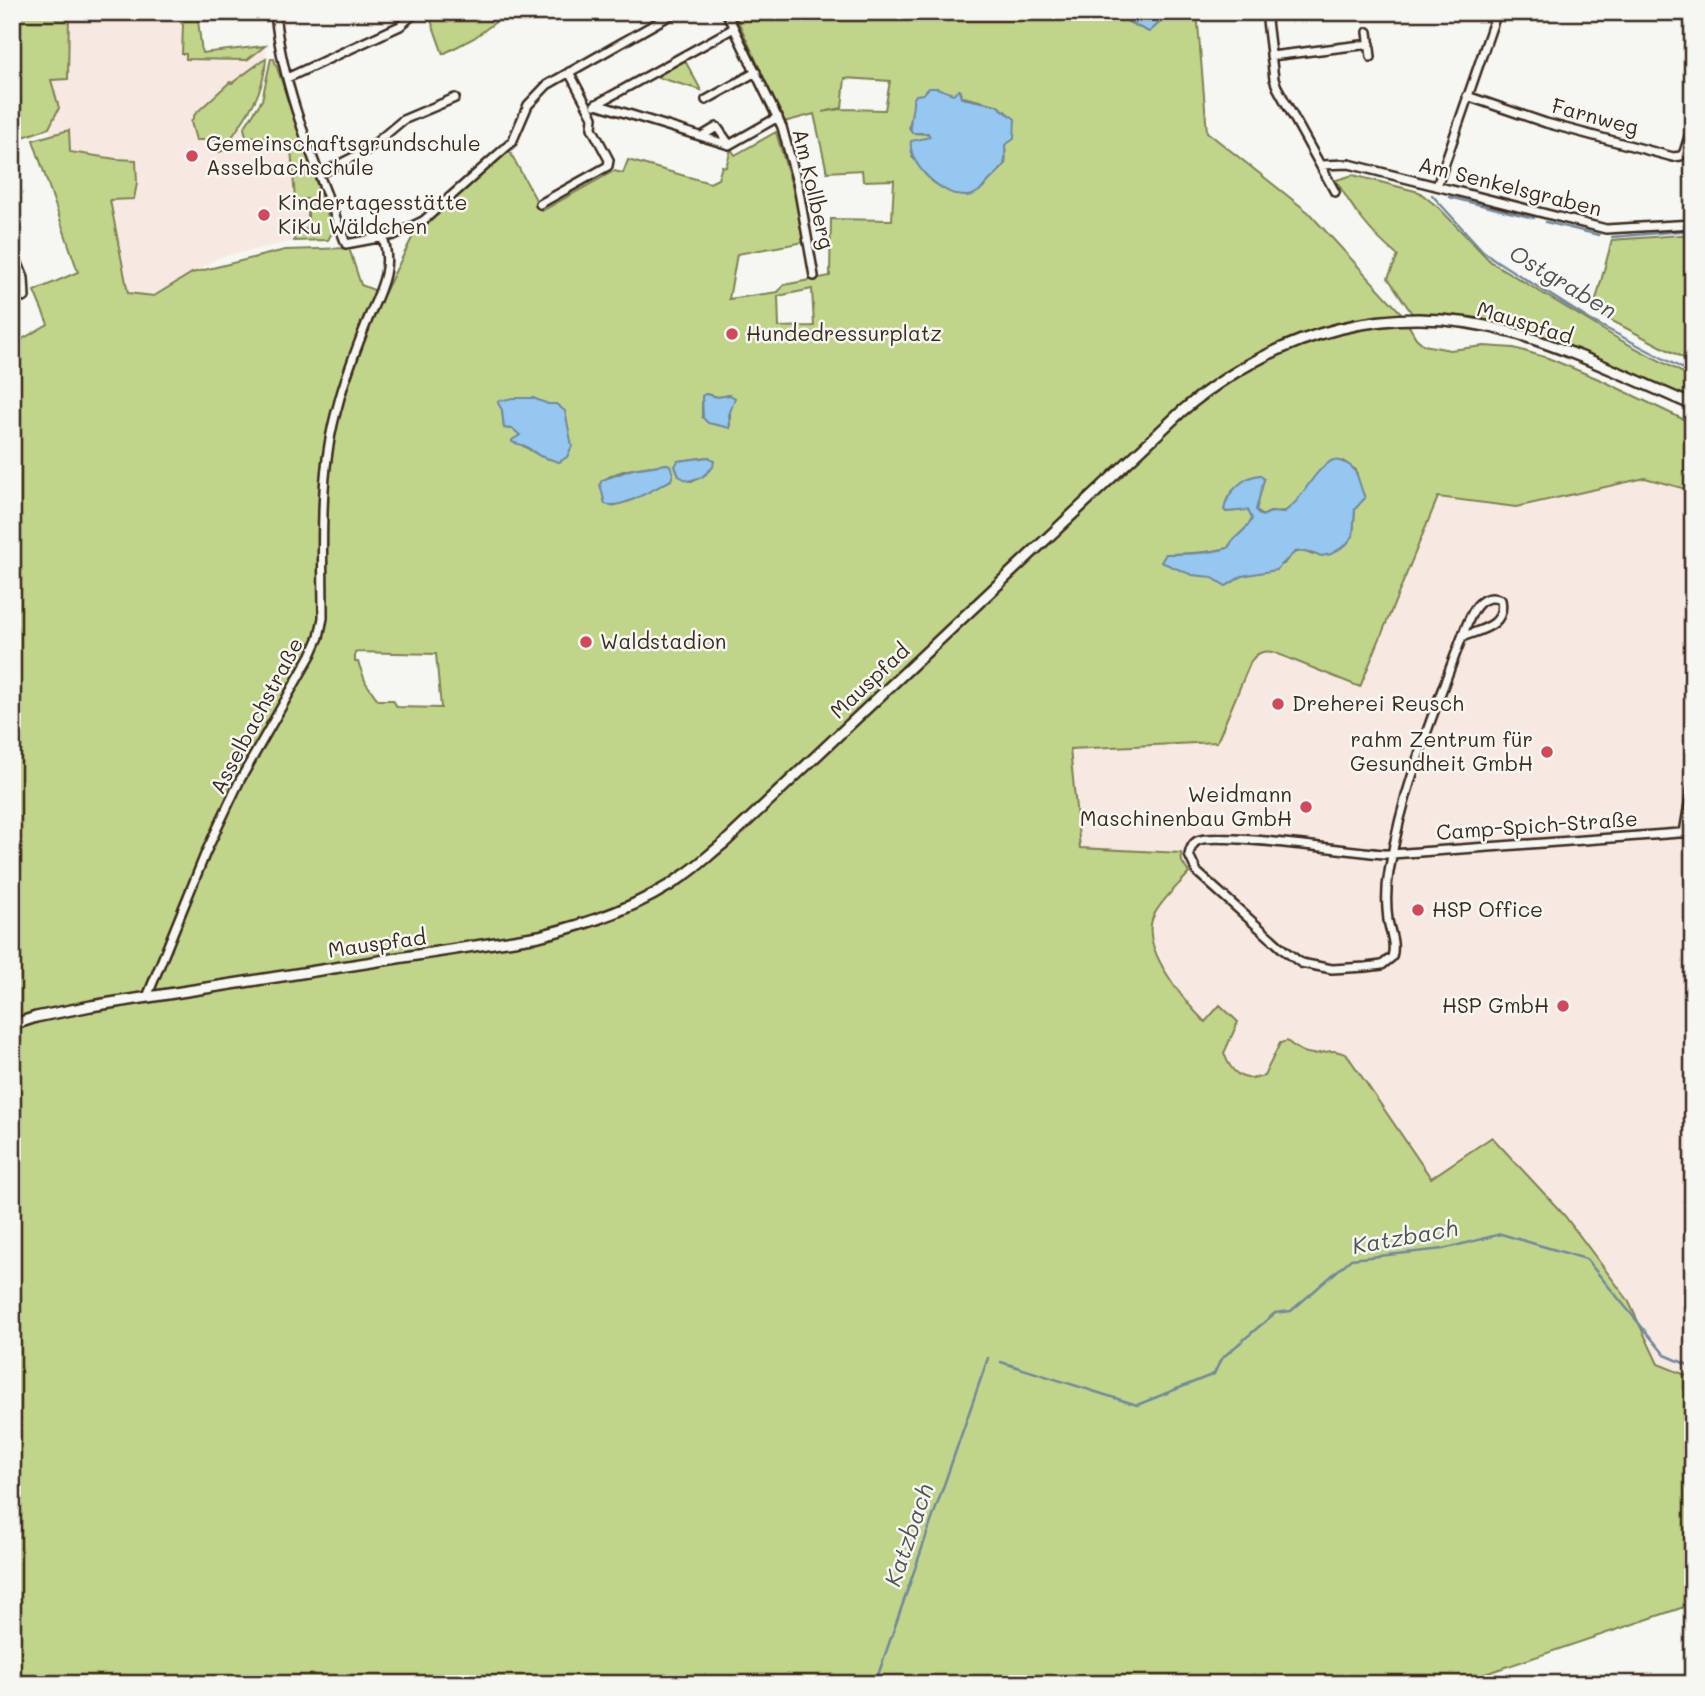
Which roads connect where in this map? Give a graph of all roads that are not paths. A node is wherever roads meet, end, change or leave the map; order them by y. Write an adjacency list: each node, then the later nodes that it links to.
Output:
1 (275, 12): 16 (street)
2 (416, 12): 16 (street)
3 (676, 12): 14 (street)
4 (726, 12): 9 (street, Am Kollberg)
5 (1266, 12): 12 (street)
6 (1497, 12): 17 (street)
7 (1680, 12): 8 (street)
8 (1693, 16)
9 (734, 28): 15 (street, Am Kollberg); 20 (street)
10 (1368, 32): 11 (street)
11 (1370, 44): 12 (street); 13 (street)
12 (1270, 56): 25 (street)
13 (1371, 57)
14 (569, 72): 20 (street); 31 (street)
15 (756, 72): 19 (street); 21 (street, Am Kollberg)
16 (287, 78): 26 (street)
17 (1467, 96): 22 (street, Farnweg); 27 (street)
18 (455, 98): 26 (street)
19 (706, 100)
20 (592, 106): 23 (street); 29 (street)
21 (778, 117): 24 (street); 33 (street, Am Kollberg)
22 (1693, 124)
23 (702, 136): 24 (street); 24 (street)
24 (729, 145)
25 (1320, 165): 27 (street, Am Senkelsgraben); 28 (street)
26 (320, 174): 31 (street)
27 (1437, 186): 30 (street, Am Senkelsgraben)
28 (1335, 191)
29 (540, 204)
30 (1693, 224)
31 (383, 238): 40 (street, Asselbachstraße)
32 (12, 249): 34 (street)
33 (814, 276)
34 (25, 297)
35 (1693, 404): 40 (street, Mauspfad)
36 (1462, 637): 36 (street, Camp-Spich-Straße); 39 (street, Camp-Spich-Straße)
37 (1693, 780): 38 (street, Camp-Spich-Straße)
38 (1689, 832): 39 (street, Camp-Spich-Straße)
39 (1392, 854): 39 (street, Camp-Spich-Straße)
40 (147, 997): 41 (street, Mauspfad)
41 (12, 1026)

